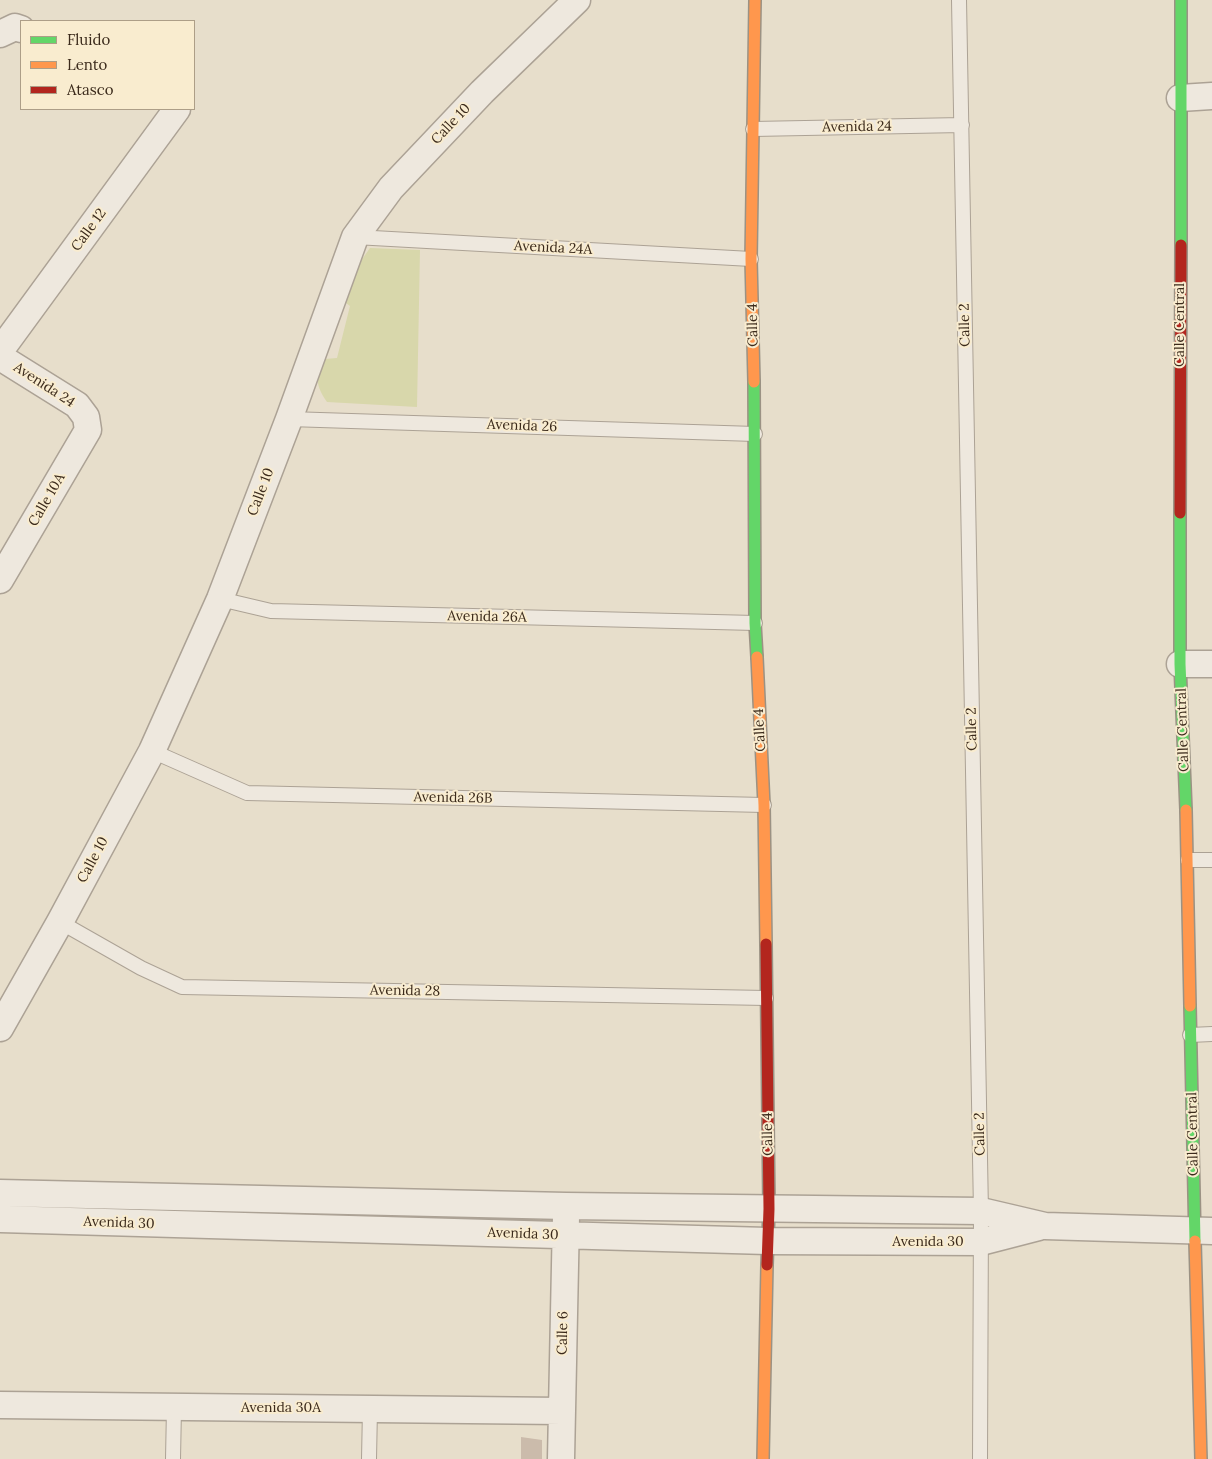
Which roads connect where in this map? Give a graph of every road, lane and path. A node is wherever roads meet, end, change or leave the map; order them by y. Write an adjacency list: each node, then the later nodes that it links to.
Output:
1 (577, 0): 10 (street, Calle 10)
2 (754, 0): 9 (street, Calle 4)
3 (959, 0): 8 (lane, Calle 2)
4 (1180, 0): 6 (street, Calle Central)
5 (1212, 96): 6 (street)
6 (1180, 98): 20 (street, Calle Central)
7 (176, 110): 12 (street, Calle 12)
8 (962, 125): 9 (lane, Avenida 24); 34 (lane, Calle 2)
9 (753, 128): 11 (street, Calle 4)
10 (355, 237): 11 (lane, Avenida 24A); 15 (street, Calle 10)
11 (751, 259): 16 (street, Calle 4)
12 (0, 351)
13 (0, 357): 14 (street, Avenida 24)
14 (86, 417): 17 (street, Calle 10A)
15 (289, 419): 16 (lane, Avenida 26); 18 (street, Calle 10)
16 (755, 434): 19 (street, Calle 4)
17 (0, 580)
18 (220, 599): 19 (lane, Avenida 26A); 22 (street, Calle 10)
19 (755, 623): 23 (street, Calle 4)
20 (1180, 664): 21 (street); 24 (street, Calle Central)
21 (1212, 664)
22 (152, 751): 23 (lane, Avenida 26B); 26 (street, Calle 10)
23 (764, 805): 27 (street, Calle 4)
24 (1188, 860): 25 (lane); 30 (street, Calle Central)
25 (1212, 860)
26 (60, 922): 27 (lane, Avenida 28); 28 (street, Calle 10)
27 (766, 998): 33 (street, Calle 4)
28 (0, 1028)
29 (1212, 1034): 30 (lane)
30 (1190, 1035): 37 (street, Calle Central)
31 (0, 1193): 32 (street, Avenida 30)
32 (566, 1206): 33 (street, Avenida 30); 38 (street, Calle 6)
33 (770, 1209): 34 (street, Avenida 30); 39 (street, Calle 4)
34 (981, 1211): 36 (street, Avenida 30); 40 (lane, Calle 2)
35 (0, 1220): 38 (street, Avenida 30)
36 (1045, 1226): 37 (street, Avenida 30); 40 (street, Avenida 30)
37 (1203, 1232): 50 (street, Calle Central)
38 (565, 1235): 39 (street, Avenida 30); 44 (street, Calle 6)
39 (767, 1241): 40 (street, Avenida 30); 48 (street, Calle 4)
40 (981, 1242): 49 (lane, Calle 2)
41 (0, 1405): 42 (street, Avenida 30A)
42 (174, 1408): 43 (street, Avenida 30A); 45 (lane)
43 (370, 1409): 44 (street, Avenida 30A); 46 (lane)
44 (561, 1411): 47 (street, Calle 6)
45 (173, 1459)
46 (369, 1459)
47 (561, 1459)
48 (764, 1459)
49 (980, 1459)
50 (1201, 1459)

